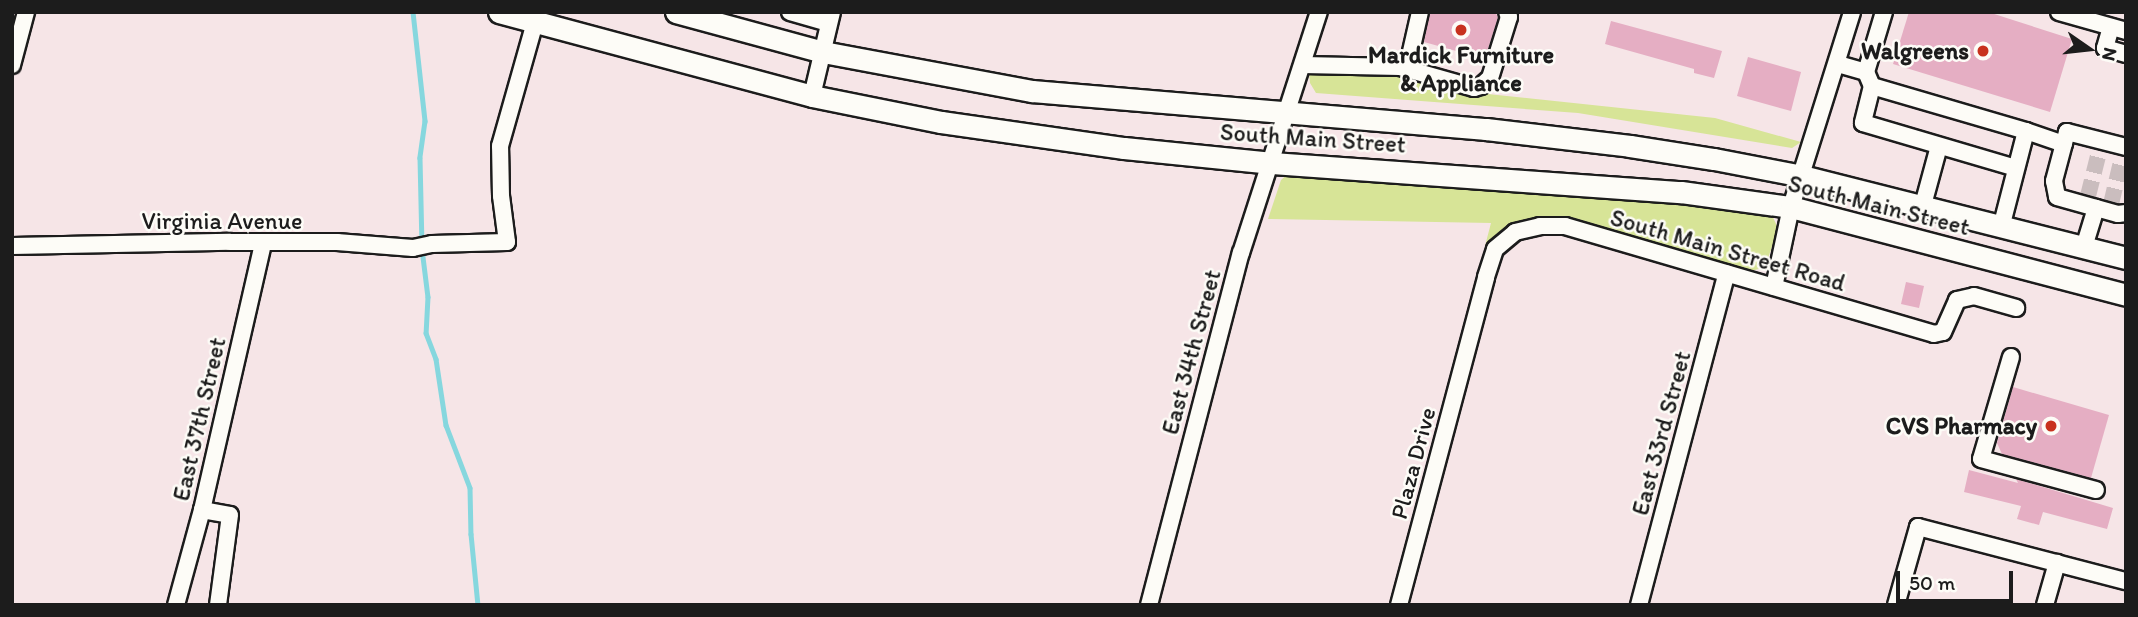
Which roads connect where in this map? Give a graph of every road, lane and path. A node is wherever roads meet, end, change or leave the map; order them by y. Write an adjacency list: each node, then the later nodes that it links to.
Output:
1 (26, 12): 17 (street)
2 (499, 12): 11 (main road, South Main Street)
3 (676, 12): 14 (main road, South Main Street)
4 (790, 12): 12 (street)
5 (1319, 12): 18 (street, East 34th Street)
6 (1420, 12): 19 (street)
7 (1507, 12): 19 (street)
8 (1852, 12): 16 (street)
9 (1884, 12): 20 (street)
10 (2059, 12): 13 (street)
11 (537, 17): 21 (main road, South Main Street); 35 (street, Virginia Avenue)
12 (830, 18): 14 (street)
13 (2118, 29): 15 (street)
14 (823, 52): 21 (street); 22 (main road, South Main Street)
15 (2126, 54)
16 (1838, 64): 20 (street); 29 (street)
17 (12, 65)
18 (1303, 65): 19 (street); 22 (street, East 34th Street)
19 (1407, 69)
20 (1869, 79): 23 (street); 25 (street)
21 (812, 96): 27 (main road, South Main Street)
22 (1287, 114): 27 (street, East 34th Street); 29 (main road, South Main Street)
23 (2026, 131): 24 (street); 28 (street)
24 (2064, 144): 26 (street); 31 (street)
25 (1939, 146): 28 (street); 30 (street)
26 (2124, 152)
27 (1272, 163): 32 (main road, South Main Street); 53 (street, East 34th Street)
28 (2016, 168): 34 (street)
29 (1802, 176): 30 (main road, South Main Street); 32 (street)
30 (1923, 205): 34 (main road, South Main Street)
31 (2098, 205): 33 (street); 37 (street)
32 (1791, 207): 40 (street); 41 (main road, South Main Street)
33 (2126, 213)
34 (2002, 224): 37 (main road, South Main Street)
35 (263, 243): 36 (street, Virginia Avenue); 48 (street, East 37th Street)
36 (12, 246)
37 (2084, 247): 38 (main road, South Main Street)
38 (2125, 258)
39 (1727, 273): 40 (street, South Main Street Road); 45 (street, South Main Street Road); 55 (street, East 33rd Street)
40 (1774, 287): 44 (street, South Main Street Road)
41 (2101, 289): 42 (main road, South Main Street); 43 (main road)
42 (2126, 295)
43 (2126, 304)
44 (2016, 308)
45 (1472, 332): 54 (street, Plaza Drive)
46 (2011, 357): 47 (street)
47 (2096, 490)
48 (202, 510): 51 (street, East 37th Street); 52 (street)
49 (2057, 563): 50 (street); 56 (street); 57 (street)
50 (2126, 581)
51 (176, 605)
52 (218, 605)
53 (1149, 605)
54 (1399, 605)
55 (1639, 605)
56 (1896, 605)
57 (2045, 605)

